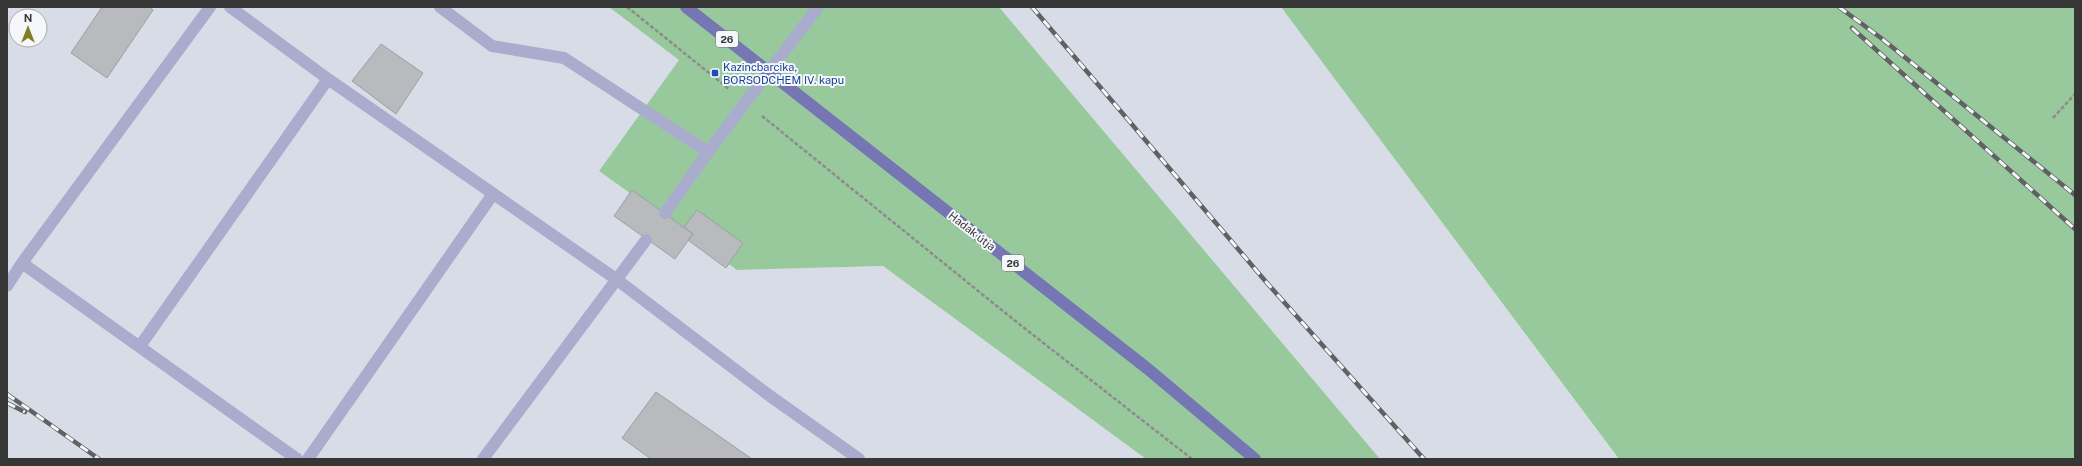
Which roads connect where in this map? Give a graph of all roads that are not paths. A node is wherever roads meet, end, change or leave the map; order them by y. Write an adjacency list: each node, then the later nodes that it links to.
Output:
1 (210, 7): 12 (lane)
2 (230, 7): 7 (lane)
3 (440, 7): 8 (lane)
4 (686, 7): 6 (main road, Hadak útja / 26)
5 (818, 7): 6 (lane)
6 (768, 70): 8 (lane); 20 (main road, Hadak útja / 26)
7 (328, 79): 9 (lane); 15 (lane)
8 (708, 152): 10 (lane)
9 (493, 194): 13 (lane); 17 (lane)
10 (665, 213)
11 (646, 240): 13 (lane)
12 (22, 263): 14 (lane); 15 (lane)
13 (616, 279): 18 (lane); 19 (lane)
14 (7, 286)
15 (140, 346): 16 (lane)
16 (297, 459)
17 (308, 459)
18 (483, 459)
19 (859, 459)
20 (1255, 459)

